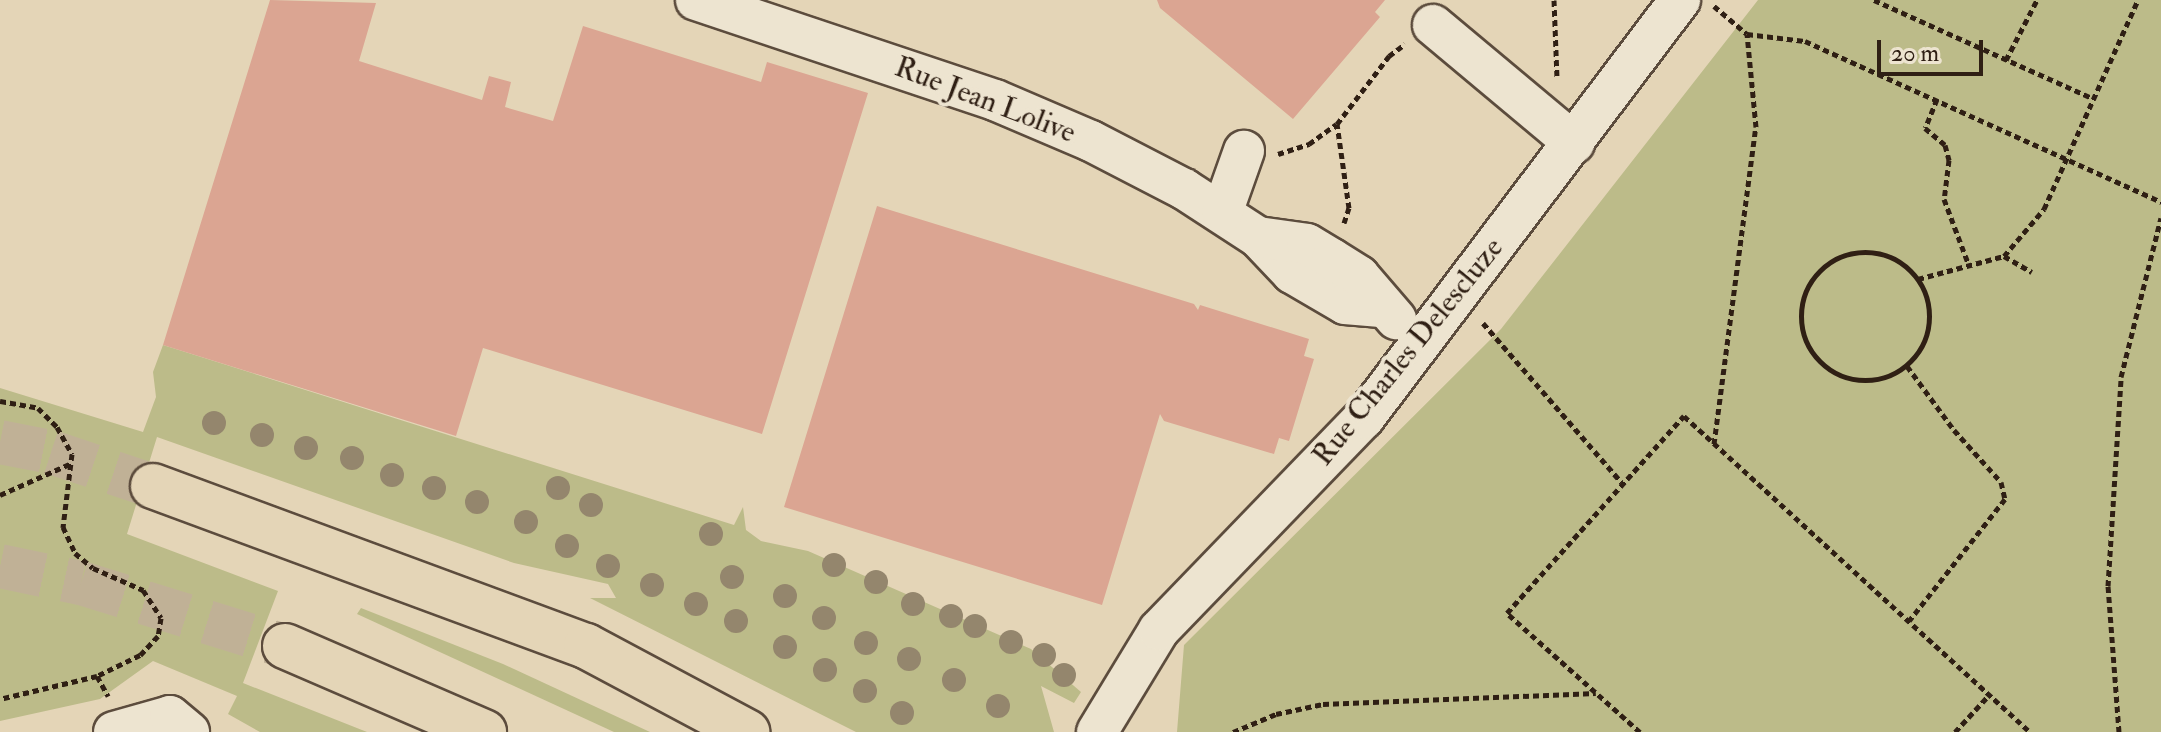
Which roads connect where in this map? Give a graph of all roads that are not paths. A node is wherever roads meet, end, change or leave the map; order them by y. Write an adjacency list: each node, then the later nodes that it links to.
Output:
1 (1680, 0): 4 (street, Rue Charles Delescluze)
2 (702, 1): 6 (street, Rue Jean Lolive)
3 (1433, 25): 4 (street)
4 (1574, 143): 9 (street, Rue Charles Delescluze)
5 (1244, 151): 6 (street)
6 (1222, 213): 7 (street, Rue Jean Lolive)
7 (1258, 237): 8 (street, Rue Jean Lolive); 8 (street, Rue Jean Lolive)
8 (1381, 307): 9 (street, Rue Jean Lolive)
9 (1424, 342): 16 (street, Rue Charles Delescluze)
10 (153, 486): 15 (highway)
11 (285, 646): 14 (highway)
12 (180, 724): 13 (street)
13 (114, 732)
14 (484, 732)
15 (747, 732)
16 (1097, 732)

